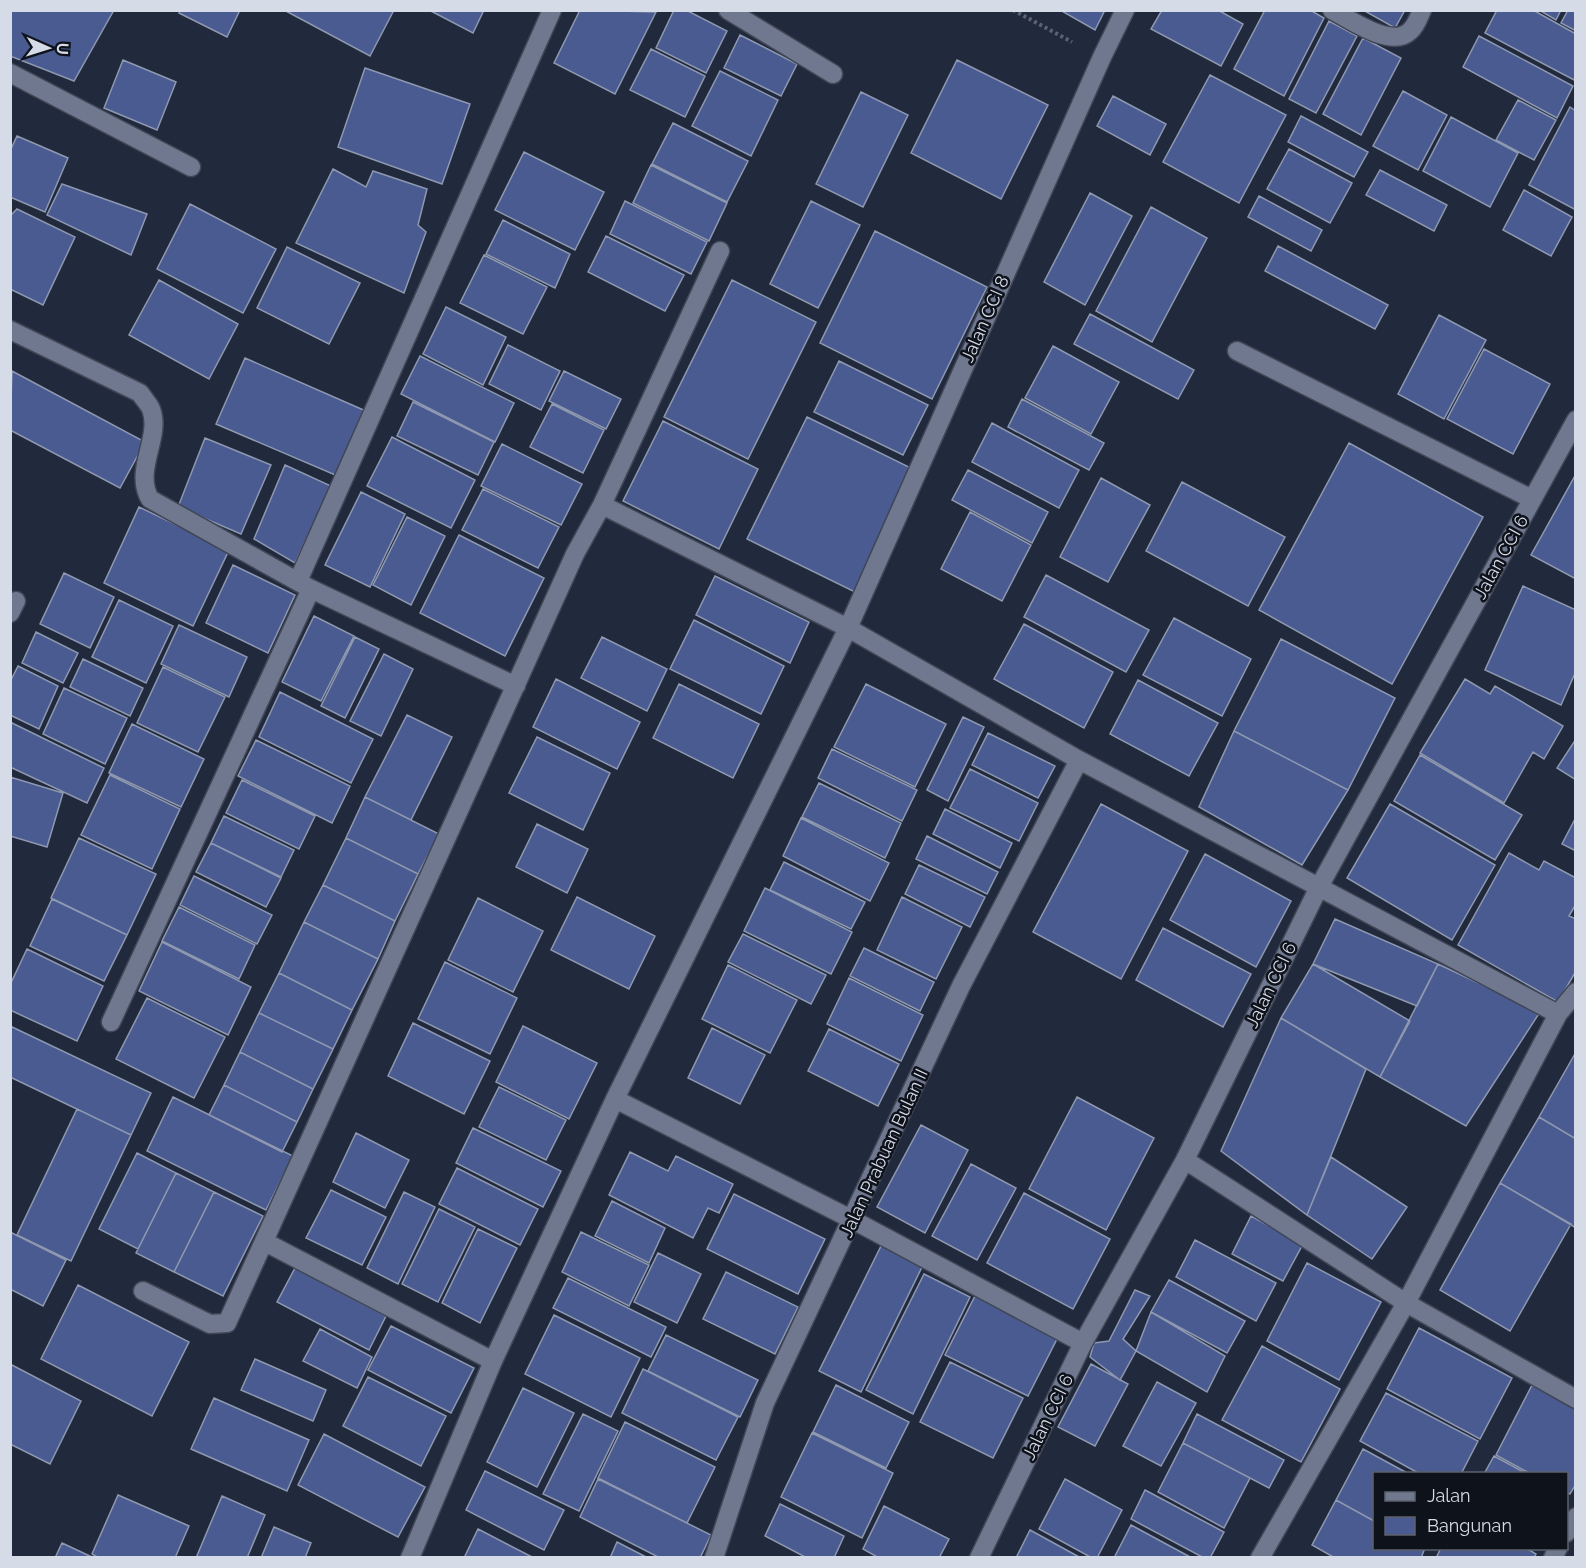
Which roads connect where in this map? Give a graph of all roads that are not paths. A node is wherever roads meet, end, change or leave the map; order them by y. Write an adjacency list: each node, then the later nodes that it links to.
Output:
1 (552, 10): 15 (street)
2 (728, 10): 7 (street)
3 (1125, 10): 16 (street, Jalan CCI 8)
4 (1332, 10): 5 (street)
5 (1422, 10)
6 (10, 73): 8 (street)
7 (833, 74)
8 (191, 167)
9 (720, 251): 14 (street)
10 (10, 330): 15 (street)
11 (1237, 351): 13 (street)
12 (1575, 420): 13 (street, Jalan CCI 6)
13 (1532, 499): 19 (street, Jalan CCI 6)
14 (602, 505): 16 (street); 17 (street)
15 (304, 585): 17 (street); 22 (street)
16 (848, 628): 18 (street); 23 (street, Jalan CCI 8)
17 (516, 686): 26 (street)
18 (1079, 760): 19 (street); 25 (street, Jalan Prabuan Bulan II)
19 (1319, 887): 21 (street); 24 (street, Jalan CCI 6)
20 (1575, 992): 21 (street)
21 (1558, 1014): 28 (street)
22 (111, 1022)
23 (615, 1100): 25 (street); 30 (street, Jalan CCI 8)
24 (1185, 1160): 28 (street); 29 (street, Jalan CCI 6)
25 (853, 1220): 29 (street); 33 (street, Jalan Prabuan Bulan II)
26 (265, 1242): 27 (street); 30 (street)
27 (143, 1291)
28 (1407, 1303): 31 (street); 35 (street)
29 (1083, 1343): 34 (street, Jalan CCI 6)
30 (493, 1361): 32 (street, Jalan CCI 8)
31 (1575, 1399)
32 (410, 1557)
33 (714, 1557)
34 (979, 1557)
35 (1260, 1557)

